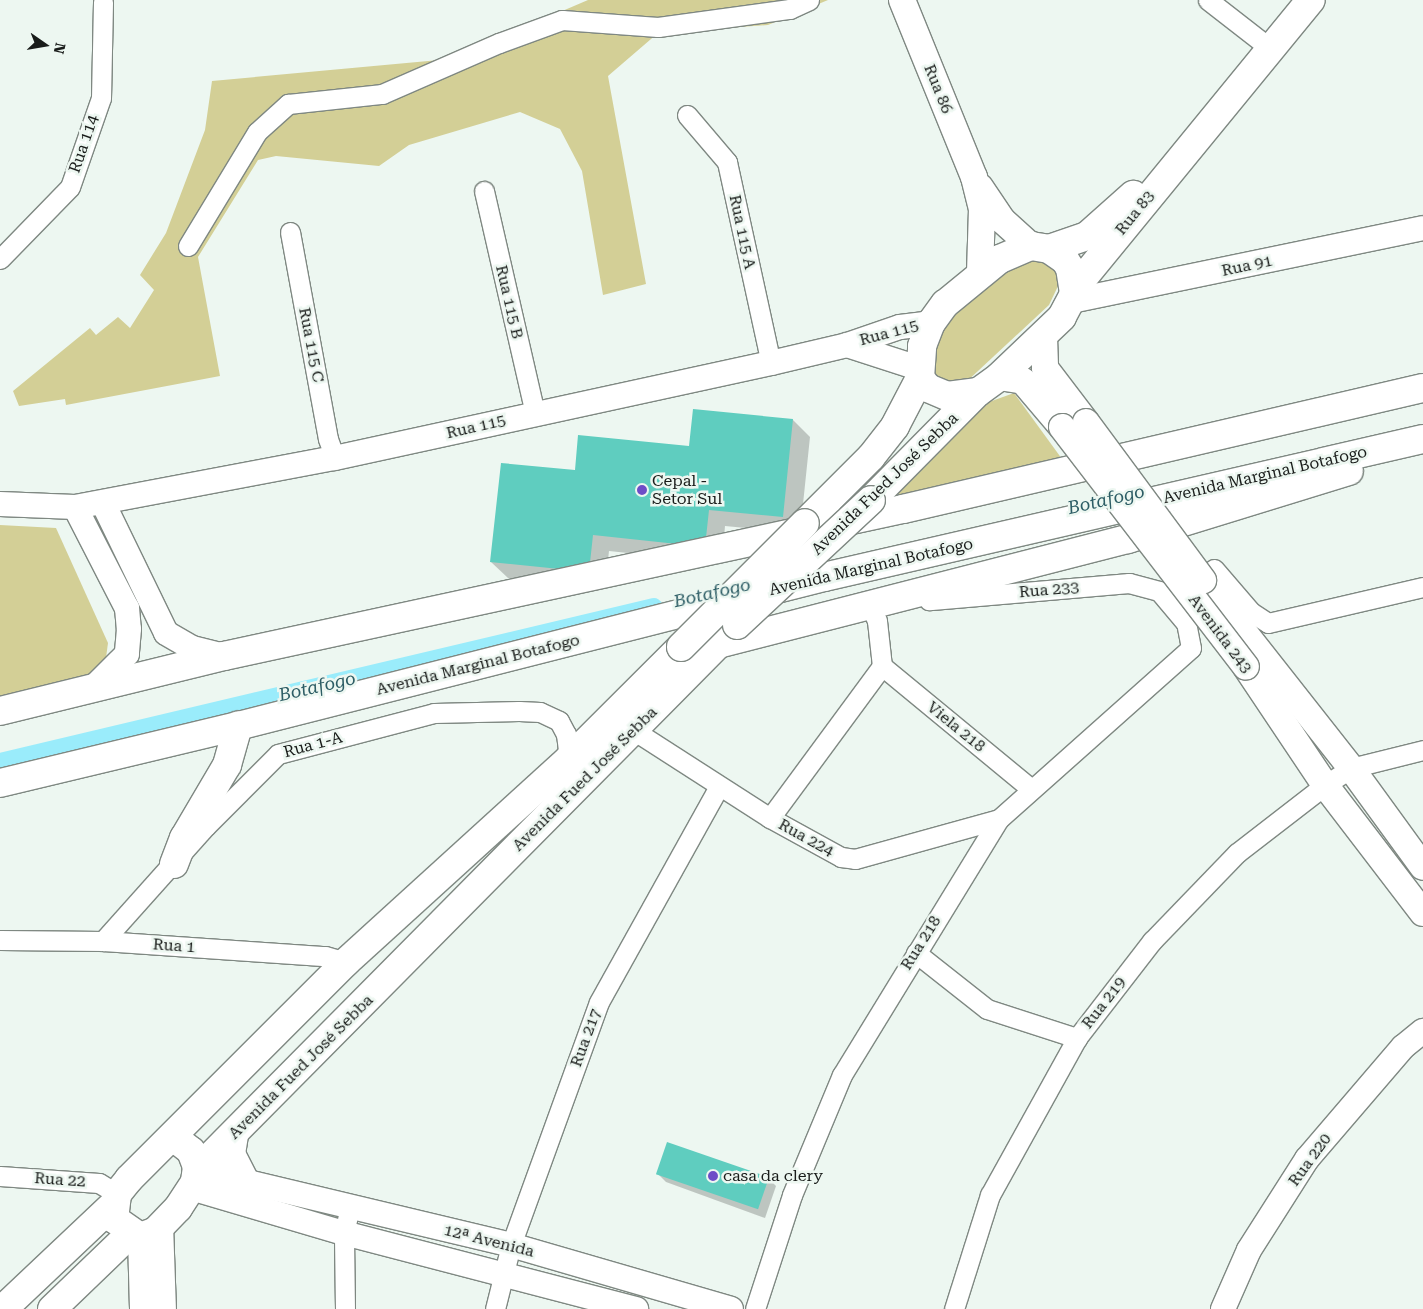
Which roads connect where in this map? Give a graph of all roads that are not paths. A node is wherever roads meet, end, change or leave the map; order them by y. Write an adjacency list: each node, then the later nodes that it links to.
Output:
1 (809, 0): 13 (street)
2 (902, 0): 9 (main road, Rua 86)
3 (1208, 0): 6 (street)
4 (1311, 0): 6 (main road, Rua 83)
5 (106, 1): 15 (street, Rua 114)
6 (1271, 49): 8 (main road, Rua 83)
7 (687, 115): 21 (street, Rua 115 A)
8 (1195, 139): 14 (main road, Rua 83); 17 (main road, Rua 83)
9 (974, 178): 14 (main road, Rua 86); 16 (main road, Rua 86)
10 (484, 191): 25 (street, Rua 115 B)
11 (1423, 228): 17 (street, Rua 91)
12 (290, 232): 29 (street, Rua 115 C)
13 (188, 246)
14 (1040, 248): 16 (main road, Rua 83); 17 (main road)
15 (0, 258)
16 (980, 274): 18 (main road, Avenida Fued José Sebba)
17 (1073, 294): 19 (main road, Rua 83)
18 (931, 323): 20 (street, Rua 115); 22 (main road, Avenida Fued José Sebba)
19 (1044, 337): 23 (main road, Avenida Fued José Sebba); 26 (main road, Avenida 243)
20 (847, 345): 21 (street, Rua 115); 22 (street, Rua 115)
21 (771, 363): 25 (street, Rua 115)
22 (919, 373): 23 (main road); 38 (main road, Avenida Fued José Sebba, bridge)
23 (989, 384): 26 (main road, Avenida 243); 36 (main road, Avenida Fued José Sebba, bridge)
24 (1423, 388): 39 (main road)
25 (535, 414): 29 (street, Rua 115)
26 (1074, 425): 33 (main road, Avenida 243, bridge); 49 (main road, Avenida 243, bridge)
27 (1423, 439): 28 (main road, Avenida Marginal Botafogo)
28 (1394, 445): 35 (main road); 43 (main road, Avenida Marginal Botafogo)
29 (335, 458): 30 (street, Rua 115)
30 (103, 503): 32 (street, Rua 115); 39 (street)
31 (0, 504): 32 (street, Rua 115)
32 (75, 507): 41 (street)
33 (1208, 574): 34 (street); 47 (main road, Avenida 243)
34 (1423, 587)
35 (870, 605): 36 (main road); 37 (street, Rua 233); 40 (street)
36 (728, 635): 44 (main road, Avenida Fued José Sebba)
37 (1191, 648): 51 (street, Rua 218)
38 (676, 653): 44 (main road); 46 (main road, Avenida Fued José Sebba)
39 (224, 656): 41 (main road)
40 (882, 666): 51 (street, Viela 218); 52 (street)
41 (92, 690): 42 (main road)
42 (0, 711)
43 (238, 726): 48 (main road, Avenida Marginal Botafogo); 54 (main road)
44 (633, 730): 50 (street, Rua 224); 63 (main road, Avenida Fued José Sebba)
45 (1423, 750): 47 (street, Rua 219)
46 (569, 759): 54 (street, Rua 1-A); 60 (main road, Avenida Fued José Sebba)
47 (1351, 768): 49 (street, Rua 219); 55 (main road, Avenida 243)
48 (0, 783)
49 (1325, 785): 56 (main road, Avenida 243); 62 (street, Rua 219)
50 (719, 786): 52 (street, Rua 224); 72 (street, Rua 217)
51 (1030, 788): 53 (street, Rua 218)
52 (770, 818): 53 (street, Rua 224)
53 (999, 819): 59 (street, Rua 218)
54 (174, 864): 58 (street, Rua 1-A)
55 (1423, 867)
56 (1423, 913)
57 (0, 940): 58 (street, Rua 1)
58 (104, 941): 60 (street, Rua 1)
59 (916, 953): 62 (street); 82 (street, Rua 218)
60 (346, 962): 64 (main road, Avenida Fued José Sebba)
61 (1423, 1031): 84 (street, Rua 220)
62 (1078, 1038): 83 (street, Rua 219)
63 (234, 1135): 66 (main road, Avenida Fued José Sebba); 67 (main road)
64 (169, 1141): 66 (main road); 68 (main road, Avenida Fued José Sebba)
65 (0, 1176): 68 (street, Rua 22)
66 (194, 1179): 67 (street, 12ª Avenida); 70 (main road, Avenida Fued José Sebba); 71 (street, 12ª Avenida)
67 (244, 1180): 69 (street, 12ª Avenida)
68 (115, 1199): 70 (main road); 74 (main road)
69 (350, 1208): 71 (street); 72 (street, 12ª Avenida)
70 (144, 1232): 75 (main road); 76 (street); 77 (street)
71 (344, 1233): 73 (street, 12ª Avenida); 78 (street)
72 (511, 1245): 73 (street, Rua 217); 81 (street, 12ª Avenida)
73 (504, 1273): 79 (street, Rua 217); 80 (street, 12ª Avenida)
74 (3, 1309)
75 (52, 1309)
76 (142, 1309)
77 (164, 1309)
78 (345, 1309)
79 (495, 1309)
80 (636, 1309)
81 (731, 1309)
82 (755, 1309)
83 (954, 1309)
84 (1223, 1309)

